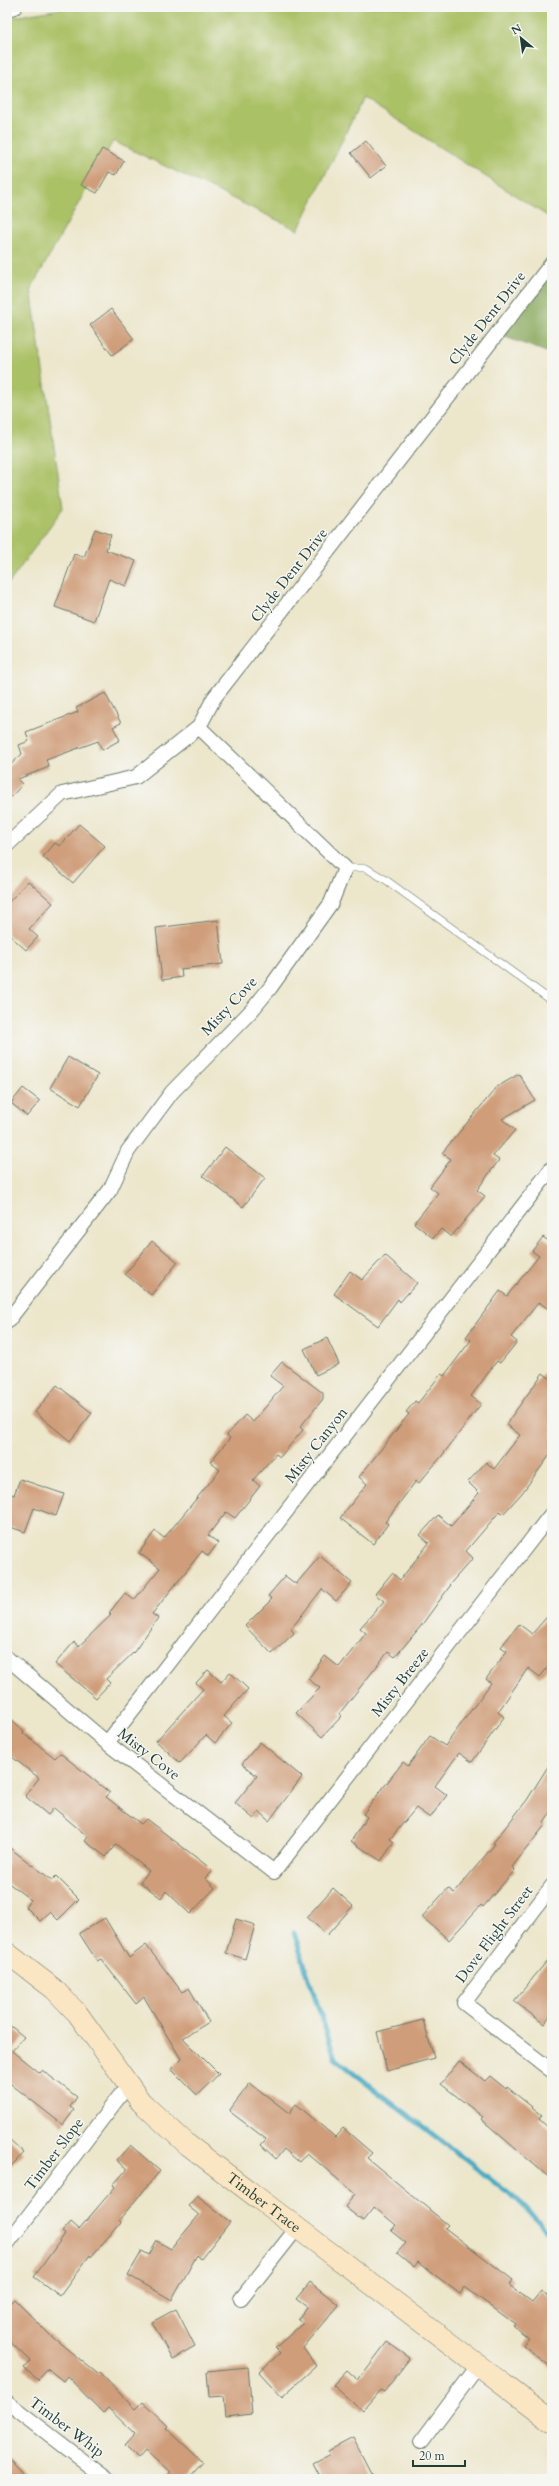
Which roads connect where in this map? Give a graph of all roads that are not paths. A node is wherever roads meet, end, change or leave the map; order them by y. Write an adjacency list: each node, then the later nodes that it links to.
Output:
1 (15, 7): 2 (street)
2 (7, 8)
3 (552, 263): 4 (street, Clyde Dent Drive)
4 (199, 727): 5 (street, Clyde Dent Drive); 6 (street)
5 (7, 845)
6 (345, 868): 7 (lane); 9 (street, Misty Cove)
7 (552, 1001)
8 (552, 1168): 12 (street, Misty Canyon)
9 (7, 1322)
10 (552, 1513): 13 (street, Misty Breeze)
11 (7, 1658): 12 (street, Misty Cove)
12 (107, 1743): 13 (street, Misty Cove)
13 (274, 1872)
14 (552, 1886): 16 (street, Dove Flight Street)
15 (7, 1953): 17 (street, Timber Trace)
16 (552, 2071)
17 (128, 2085): 18 (street, Timber Trace); 19 (street, Timber Slope)
18 (297, 2228): 20 (street); 21 (street, Timber Trace)
19 (8, 2241)
20 (241, 2300)
21 (478, 2366): 23 (street, Timber Trace); 24 (street)
22 (7, 2402): 25 (street, Timber Whip)
23 (552, 2421)
24 (421, 2442)
25 (107, 2479)

